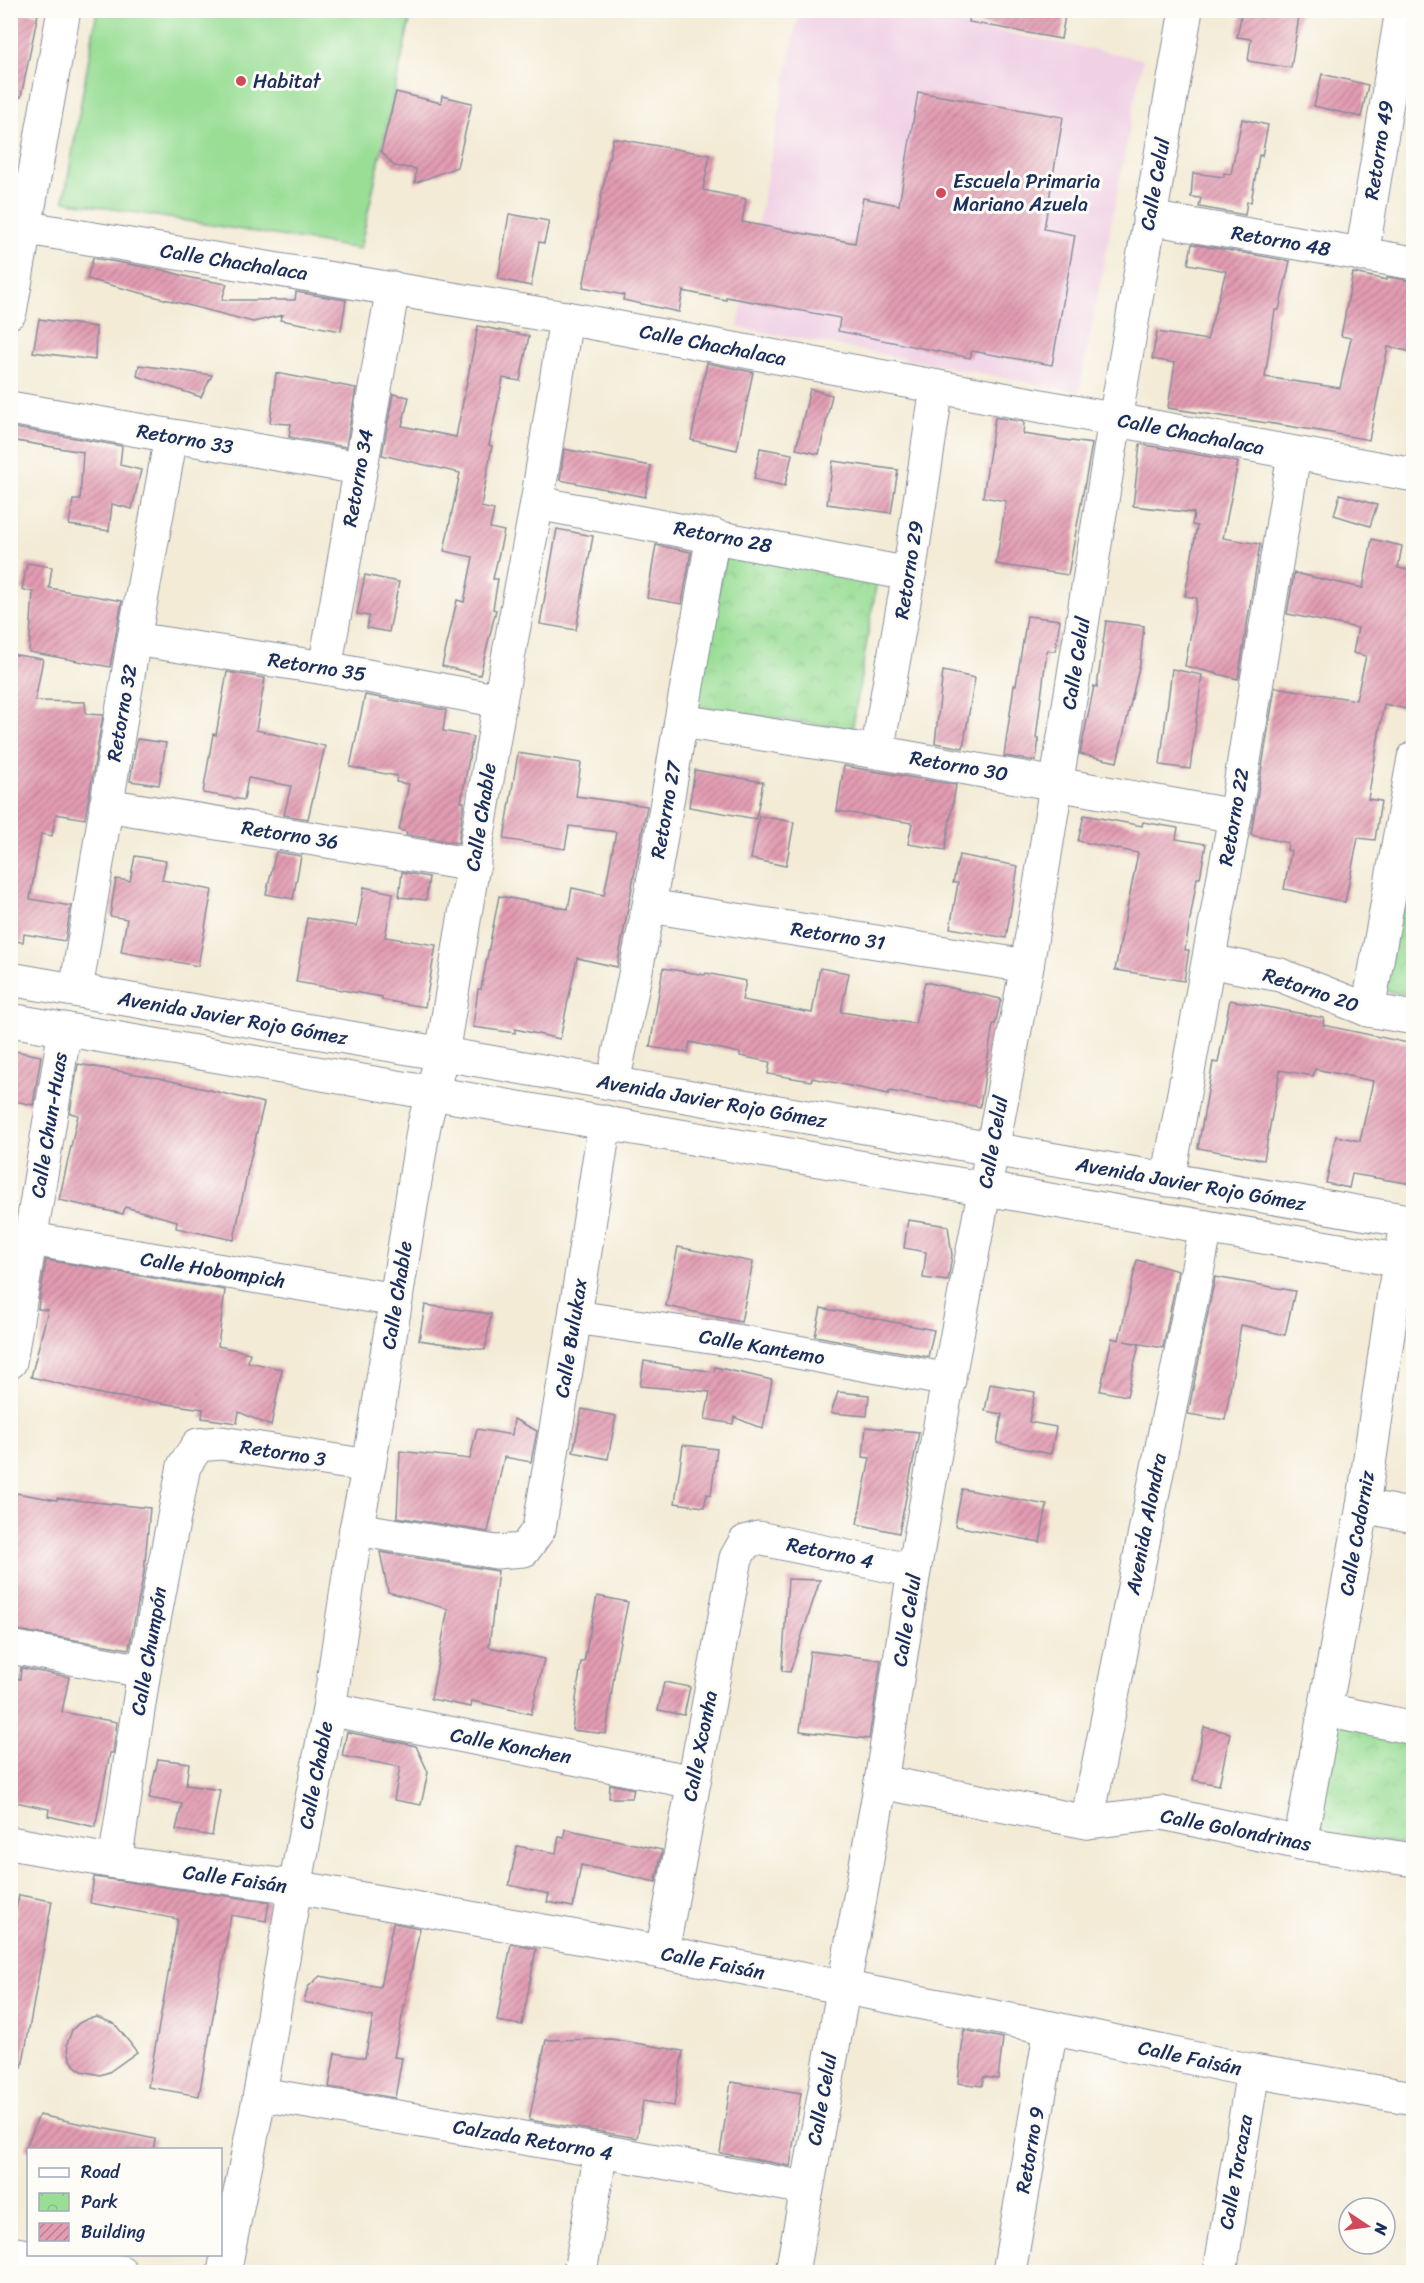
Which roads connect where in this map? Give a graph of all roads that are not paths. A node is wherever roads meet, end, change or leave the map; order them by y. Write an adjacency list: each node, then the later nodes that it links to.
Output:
1 (64, 10): 5 (street)
2 (1186, 10): 4 (street, Calle Celul)
3 (1402, 10): 6 (street, Retorno 49)
4 (1149, 218): 6 (street, Retorno 48); 13 (street, Calle Celul)
5 (18, 227): 8 (street, Calle Chachalaca); 9 (street)
6 (1362, 255): 7 (street, Retorno 48)
7 (1413, 263)
8 (393, 288): 10 (street, Calle Chachalaca); 16 (street, Retorno 34)
9 (10, 312)
10 (566, 318): 11 (street, Calle Chachalaca); 18 (street, Calle Chable)
11 (937, 387): 13 (street, Calle Chachalaca); 20 (street, Retorno 29)
12 (10, 408): 14 (street, Retorno 33)
13 (1115, 420): 15 (street, Calle Chachalaca); 27 (street, Calle Celul)
14 (171, 437): 16 (street, Retorno 33); 21 (street, Retorno 32)
15 (1293, 454): 17 (street, Calle Chachalaca); 29 (street, Retorno 22)
16 (359, 468): 22 (street, Retorno 34)
17 (1413, 475)
18 (537, 502): 19 (street, Retorno 28); 23 (street, Calle Chable)
19 (713, 535): 20 (street, Retorno 28); 24 (street, Retorno 27)
20 (909, 574): 25 (street, Retorno 29)
21 (134, 639): 22 (street, Retorno 35); 28 (street, Retorno 32)
22 (325, 668): 23 (street, Retorno 35)
23 (500, 701): 31 (street, Calle Chable)
24 (681, 721): 25 (street, Retorno 30); 32 (street, Retorno 27)
25 (877, 752): 27 (street, Retorno 30)
26 (1413, 758): 30 (street)
27 (1057, 783): 29 (street, Retorno 30); 34 (street, Calle Celul)
28 (106, 805): 31 (street, Retorno 36); 36 (street, Retorno 32)
29 (1235, 816): 33 (street, Retorno 22)
30 (1406, 838): 37 (street)
31 (474, 865): 41 (street, Calle Chable)
32 (649, 906): 34 (street, Retorno 31); 42 (street, Retorno 27)
33 (1209, 961): 37 (street, Retorno 20); 46 (street, Retorno 22)
34 (1026, 966): 45 (street, Calle Celul)
35 (10, 979): 36 (street, Avenida Javier Rojo Gómez)
36 (76, 990): 41 (street, Avenida Javier Rojo Gómez)
37 (1368, 1010): 38 (street, Retorno 20)
38 (1413, 1018)
39 (10, 1020): 40 (street, Avenida Javier Rojo Gómez)
40 (65, 1029): 43 (street, Avenida Javier Rojo Gómez); 50 (street, Calle Chun-Huas)
41 (442, 1054): 42 (street, Avenida Javier Rojo Gómez); 43 (street, Calle Chable)
42 (613, 1083): 45 (street, Avenida Javier Rojo Gómez)
43 (432, 1093): 44 (street, Avenida Javier Rojo Gómez); 52 (street, Calle Chable)
44 (605, 1122): 47 (street, Avenida Javier Rojo Gómez); 53 (street, Calle Bulukax)
45 (991, 1149): 46 (street, Avenida Javier Rojo Gómez); 47 (street, Calle Celul)
46 (1168, 1180): 48 (street, Avenida Javier Rojo Gómez)
47 (985, 1188): 49 (street, Avenida Javier Rojo Gómez); 55 (street, Calle Celul)
48 (1411, 1222): 51 (street, Calle Codorniz)
49 (1206, 1227): 51 (street, Avenida Javier Rojo Gómez); 70 (street, Avenida Alondra)
50 (31, 1239): 52 (street, Calle Hobompich); 54 (street, Calle Chun-Huas)
51 (1407, 1262): 58 (street, Calle Codorniz)
52 (396, 1300): 57 (street, Calle Chable)
53 (575, 1317): 55 (street, Calle Kantemo); 60 (street, Calle Bulukax)
54 (10, 1362)
55 (949, 1380): 62 (street, Calle Celul)
56 (198, 1445): 57 (street, Retorno 3); 64 (street, Calle Chumpón)
57 (369, 1466): 60 (street, Calle Chable)
58 (1363, 1506): 59 (street); 66 (street, Calle Codorniz)
59 (1413, 1516)
60 (356, 1529): 65 (street, Calle Chable)
61 (745, 1542): 62 (street, Retorno 4); 68 (street, Calle Xconha)
62 (914, 1570): 69 (street, Calle Celul)
63 (10, 1647): 64 (street)
64 (144, 1671): 74 (street, Calle Chumpón)
65 (329, 1709): 68 (street, Calle Konchen); 75 (street, Calle Chable)
66 (1326, 1710): 67 (street); 72 (street, Calle Codorniz)
67 (1413, 1728)
68 (693, 1782): 76 (street, Calle Xconha)
69 (881, 1782): 70 (street, Calle Golondrinas); 77 (street, Calle Celul)
70 (1087, 1822): 72 (street, Calle Golondrinas)
71 (10, 1843): 74 (street, Calle Faisán)
72 (1300, 1843): 73 (street, Calle Golondrinas)
73 (1413, 1860)
74 (115, 1862): 75 (street, Calle Faisán)
75 (295, 1887): 76 (street, Calle Faisán); 80 (street, Calle Chable)
76 (662, 1952): 77 (street, Calle Faisán)
77 (842, 1988): 78 (street, Calle Faisán); 83 (street, Calle Celul)
78 (1051, 2028): 79 (street, Calle Faisán); 91 (street, Retorno 9)
79 (1253, 2071): 81 (street, Calle Faisán); 92 (street, Calle Torcaza)
80 (260, 2094): 82 (street, Calzada Retorno 4); 88 (street, Calle Chable)
81 (1413, 2098)
82 (601, 2151): 83 (street, Calzada Retorno 4); 89 (street)
83 (806, 2188): 90 (street, Calle Celul)
84 (10, 2253): 85 (street)
85 (27, 2256)
86 (28, 2256): 87 (street)
87 (122, 2272)
88 (224, 2272)
89 (580, 2272)
90 (792, 2272)
91 (1009, 2272)
92 (1221, 2272)

